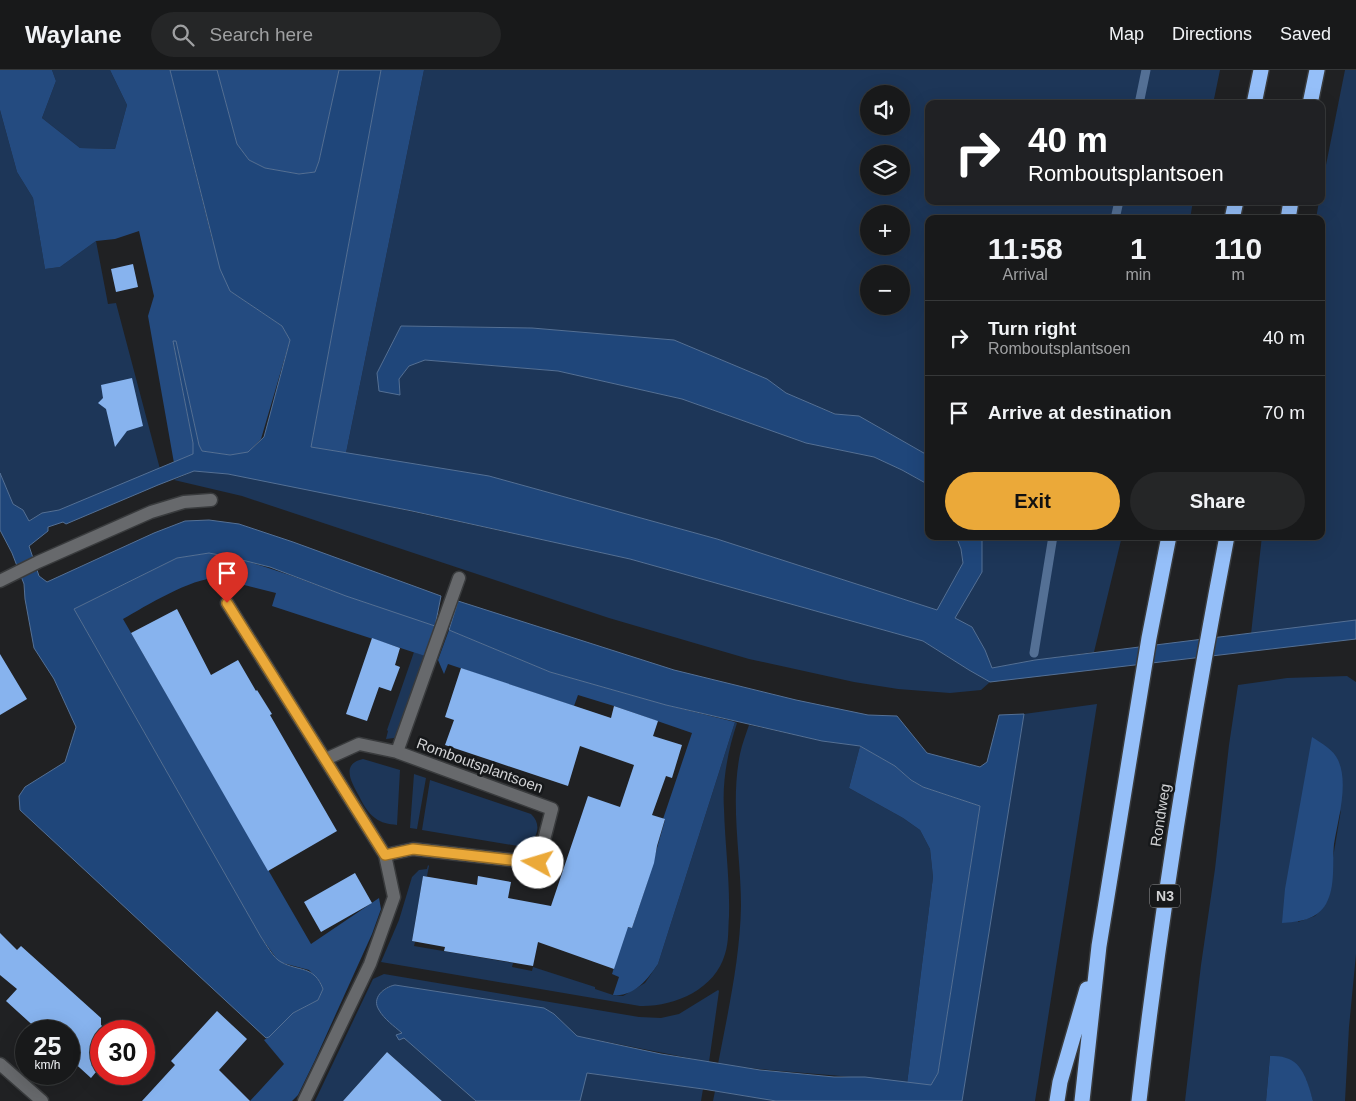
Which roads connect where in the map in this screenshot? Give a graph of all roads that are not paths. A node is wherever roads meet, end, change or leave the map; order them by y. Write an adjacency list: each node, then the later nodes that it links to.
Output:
1 (1261, 70): 3 (highway)
2 (1317, 70): 4 (highway)
3 (1255, 100)
4 (1311, 100)
5 (211, 500): 8 (street)
6 (1168, 540): 14 (highway)
7 (1226, 540): 20 (highway, Rondweg / N3)
8 (1, 577)
9 (459, 578): 11 (street, Romboutsplantsoen)
10 (227, 603): 12 (street)
11 (397, 752): 12 (street, Romboutsplantsoen); 13 (street, Romboutsplantsoen)
12 (326, 759): 13 (street)
13 (385, 855): 17 (street)
14 (1099, 946): 18 (highway); 19 (highway)
15 (0, 1064): 16 (street)
16 (42, 1101)
17 (304, 1101)
18 (1057, 1101)
19 (1082, 1101)
20 (1139, 1101)

